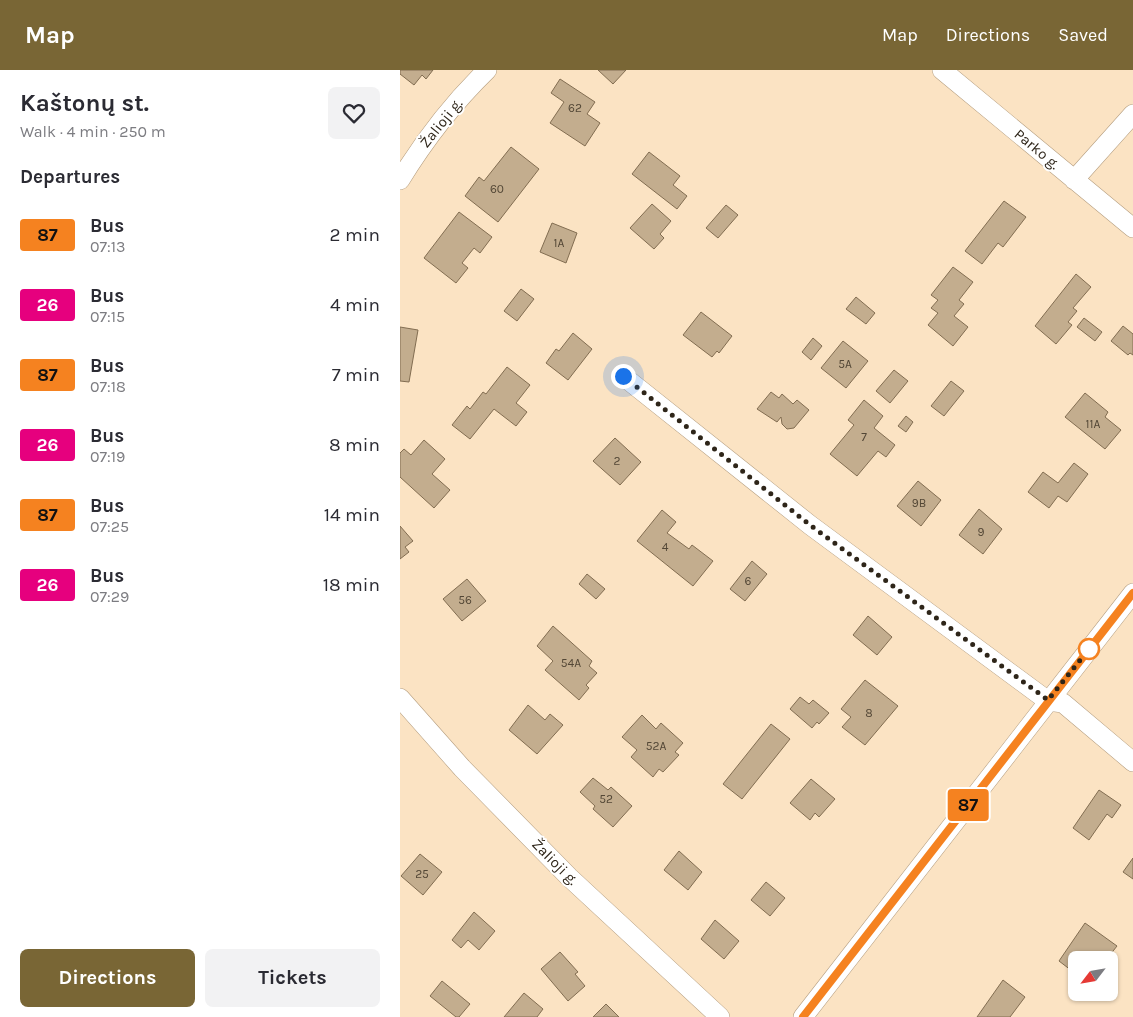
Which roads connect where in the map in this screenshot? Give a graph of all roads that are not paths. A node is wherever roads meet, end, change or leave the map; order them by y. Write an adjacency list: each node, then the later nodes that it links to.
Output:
1 (487, 70): 4 (street, Žalioji g.)
2 (942, 70): 5 (street, Parko g.)
3 (1133, 114): 5 (street)
4 (400, 180)
5 (1074, 180): 6 (street, Parko g.)
6 (1133, 228)
7 (623, 376): 10 (street)
8 (1133, 593): 10 (street)
9 (400, 698): 12 (street, Žalioji g.)
10 (1048, 700): 11 (street); 13 (street)
11 (1133, 762)
12 (720, 1017)
13 (803, 1017)

